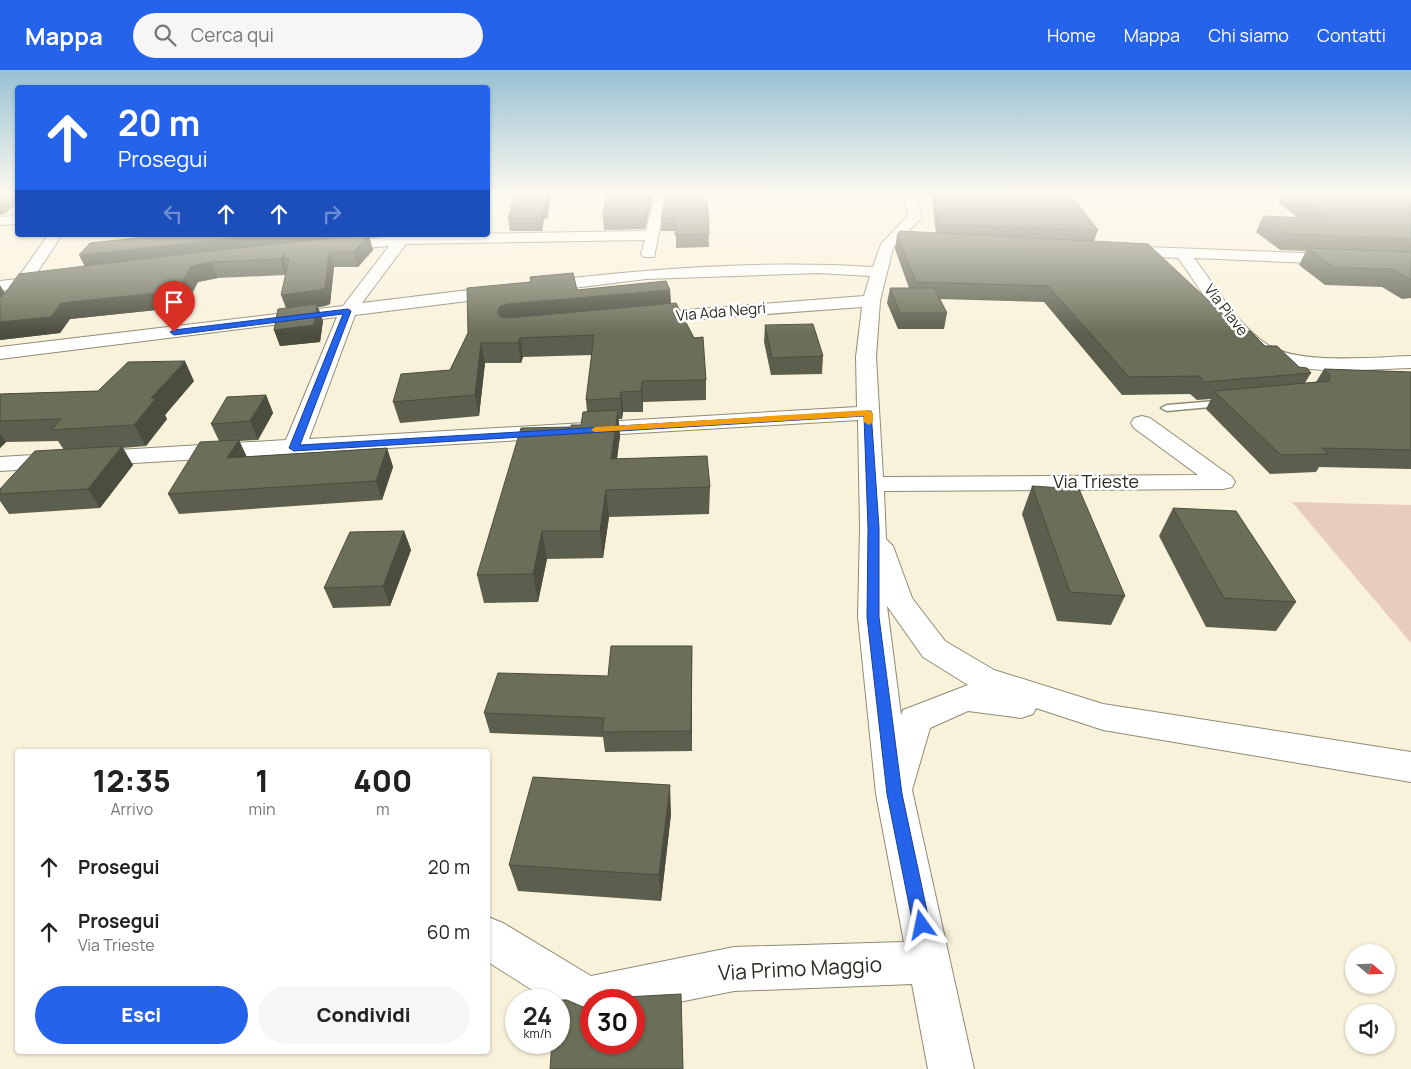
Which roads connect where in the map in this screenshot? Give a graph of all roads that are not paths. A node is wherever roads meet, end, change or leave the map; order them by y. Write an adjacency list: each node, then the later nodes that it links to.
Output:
1 (51, 241): 13 (street)
2 (383, 241): 6 (street)
3 (402, 241): 16 (street)
4 (651, 241): 11 (street)
5 (894, 241): 10 (street)
6 (314, 249)
7 (1104, 251): 8 (street)
8 (1182, 253): 9 (street); 20 (street, Via Piave)
9 (1411, 262)
10 (880, 272): 11 (street); 15 (street)
11 (646, 274): 16 (street)
12 (60, 279): 13 (street)
13 (21, 284): 14 (street); 17 (street)
14 (0, 286)
15 (871, 301): 18 (street, Via Ada Negri); 23 (street)
16 (348, 311): 19 (street); 25 (street)
17 (0, 315)
18 (628, 320)
19 (0, 353)
20 (1411, 362)
21 (1236, 402): 22 (lane)
22 (1167, 408)
23 (868, 413): 25 (street); 27 (street)
24 (1142, 423): 27 (street, Via Trieste)
25 (294, 448): 26 (street)
26 (0, 464)
27 (871, 484): 28 (street)
28 (873, 528): 29 (street); 31 (street)
29 (1103, 717): 30 (street); 31 (street)
30 (1411, 767)
31 (894, 794): 33 (street)
32 (490, 939): 33 (street, Via Primo Maggio)
33 (930, 962): 34 (street)
34 (951, 1069)

